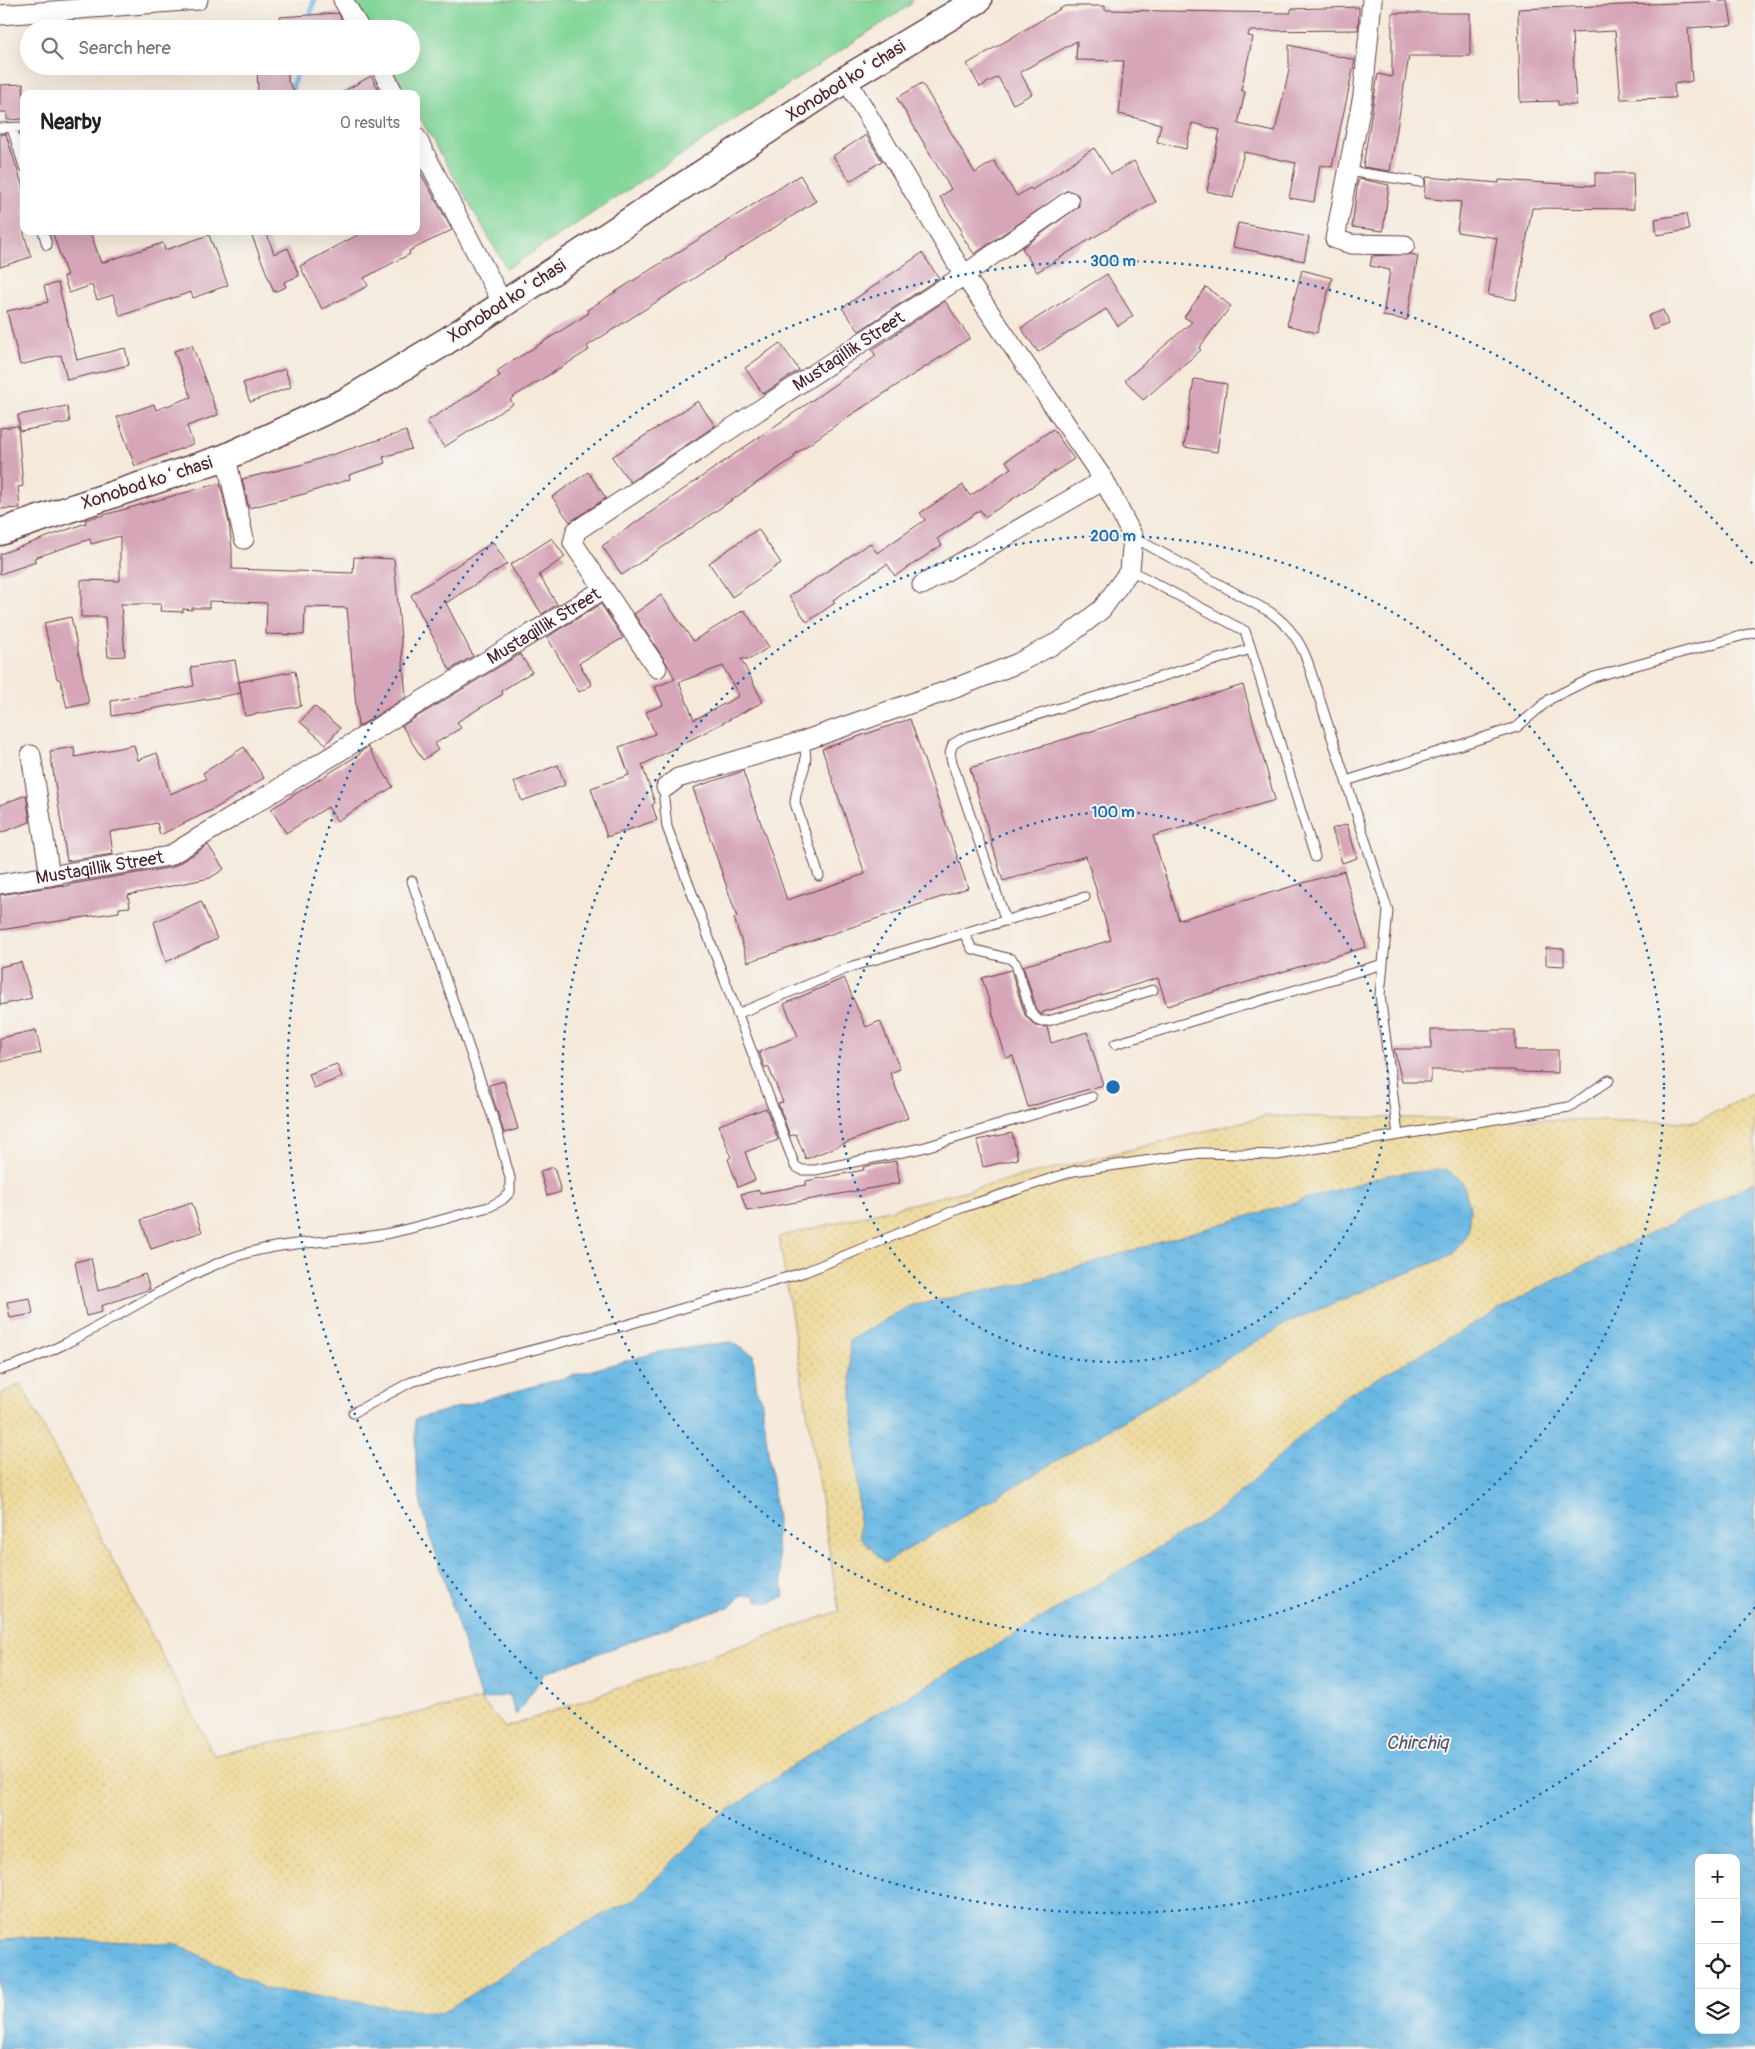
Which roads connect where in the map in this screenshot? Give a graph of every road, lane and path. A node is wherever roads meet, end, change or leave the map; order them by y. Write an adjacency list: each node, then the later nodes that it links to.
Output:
1 (198, 0): 5 (street)
2 (344, 0): 6 (street)
3 (1372, 0): 15 (street)
4 (973, 1): 8 (main road, Xonobod koʻchasi)
5 (0, 15)
6 (355, 20)
7 (384, 75): 9 (street)
8 (846, 79): 21 (street); 22 (main road, Xonobod koʻchasi)
9 (392, 90)
10 (20, 127): 12 (lane)
11 (0, 128): 12 (lane)
12 (12, 128): 14 (lane)
13 (420, 145): 22 (street)
14 (20, 154)
15 (1348, 171): 16 (lane); 20 (street)
16 (1420, 182)
17 (1069, 201): 21 (street, Mustaqillik Street)
18 (44, 235): 19 (lane)
19 (47, 245)
20 (1405, 245)
21 (964, 275): 24 (street); 30 (street, Mustaqillik Street)
22 (503, 304): 23 (main road, Xonobod koʻchasi)
23 (226, 456): 25 (main road, Xonobod koʻchasi); 27 (street)
24 (1104, 480): 26 (street); 29 (street)
25 (0, 532)
26 (1133, 537): 28 (street); 36 (lane)
27 (244, 539)
28 (1130, 570): 32 (lane); 34 (street)
29 (922, 585)
30 (604, 589): 33 (street); 39 (street, Mustaqillik Street)
31 (1755, 632): 36 (lane)
32 (1251, 649): 38 (lane); 44 (lane)
33 (657, 668)
34 (803, 741): 37 (street); 40 (lane)
35 (31, 755): 39 (street)
36 (1346, 781): 46 (lane)
37 (666, 787): 48 (lane)
38 (1315, 857)
39 (50, 876): 42 (street, Mustaqillik Street)
40 (819, 876)
41 (412, 881): 53 (lane)
42 (0, 884)
43 (1086, 897): 44 (lane)
44 (1006, 921): 45 (lane)
45 (964, 933): 47 (lane); 48 (lane)
46 (1382, 964): 49 (lane); 52 (lane)
47 (1153, 990)
48 (737, 1014): 51 (lane)
49 (1114, 1044)
50 (1609, 1080): 52 (lane)
51 (1092, 1097)
52 (1398, 1135): 54 (lane)
53 (0, 1370)
54 (353, 1413)

